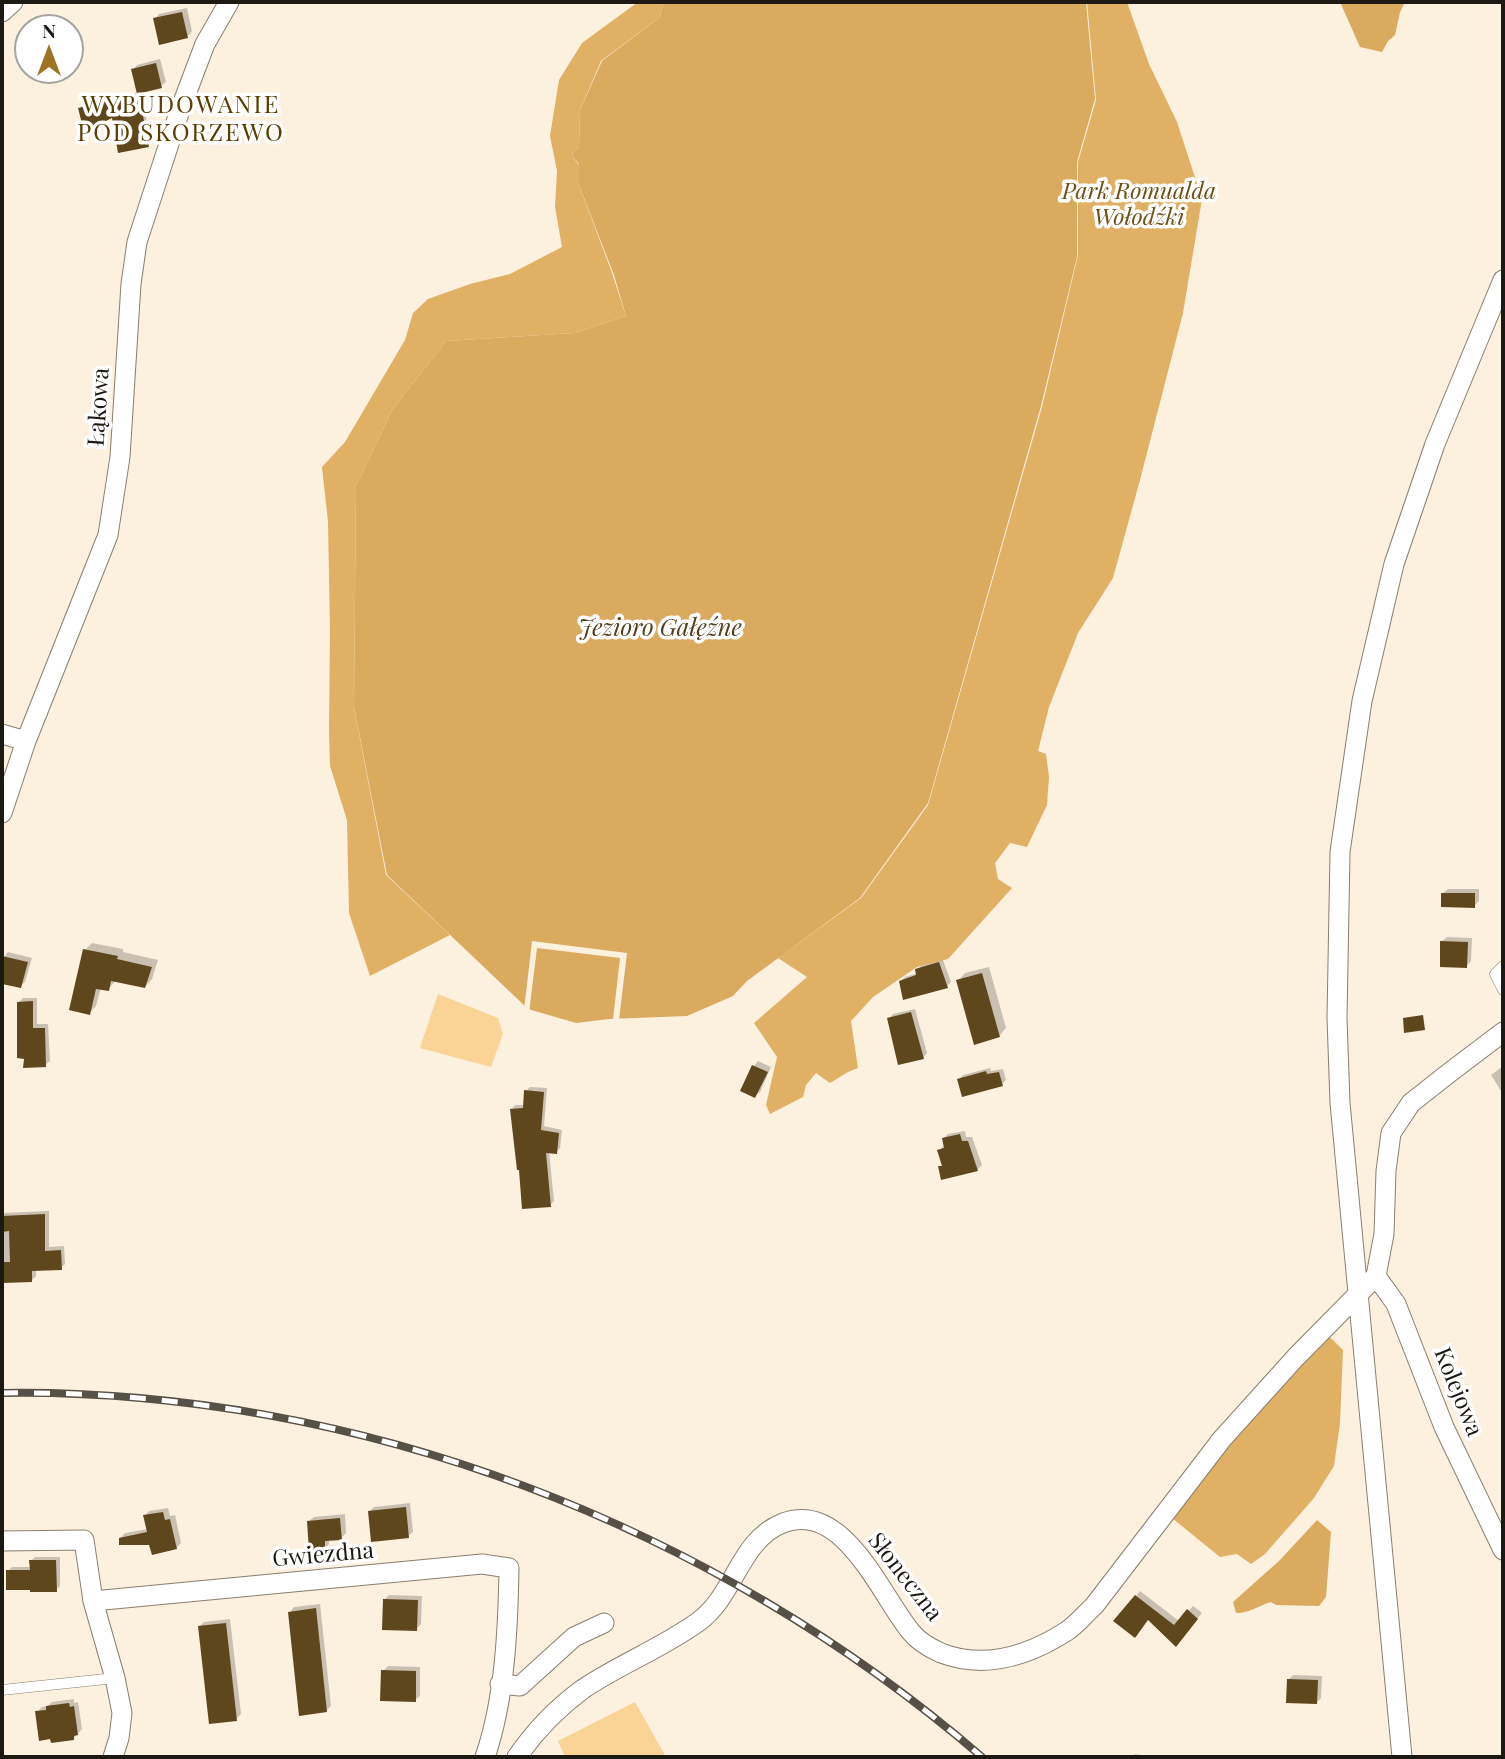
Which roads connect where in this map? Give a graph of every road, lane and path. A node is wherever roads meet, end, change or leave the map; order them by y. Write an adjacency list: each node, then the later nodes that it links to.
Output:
1 (13, 2): 3 (street)
2 (229, 2): 6 (street, Łąkowa)
3 (2, 12)
4 (1503, 280): 12 (street)
5 (2, 734): 6 (street)
6 (26, 741): 7 (street, Łąkowa)
7 (2, 813)
8 (1503, 966): 9 (lane)
9 (1503, 990)
10 (1503, 1032): 11 (street)
11 (1376, 1276): 12 (street); 14 (street, Kolejowa)
12 (1359, 1294): 22 (street, Słoneczna); 23 (street)
13 (2, 1541): 15 (street)
14 (1503, 1550)
15 (93, 1601): 17 (street); 18 (street, Gwiezdna)
16 (604, 1623): 18 (street)
17 (115, 1678): 19 (lane); 20 (street)
18 (500, 1684): 21 (street, Gwiezdna)
19 (2, 1690)
20 (113, 1757)
21 (485, 1757)
22 (517, 1757)
23 (1402, 1757)

